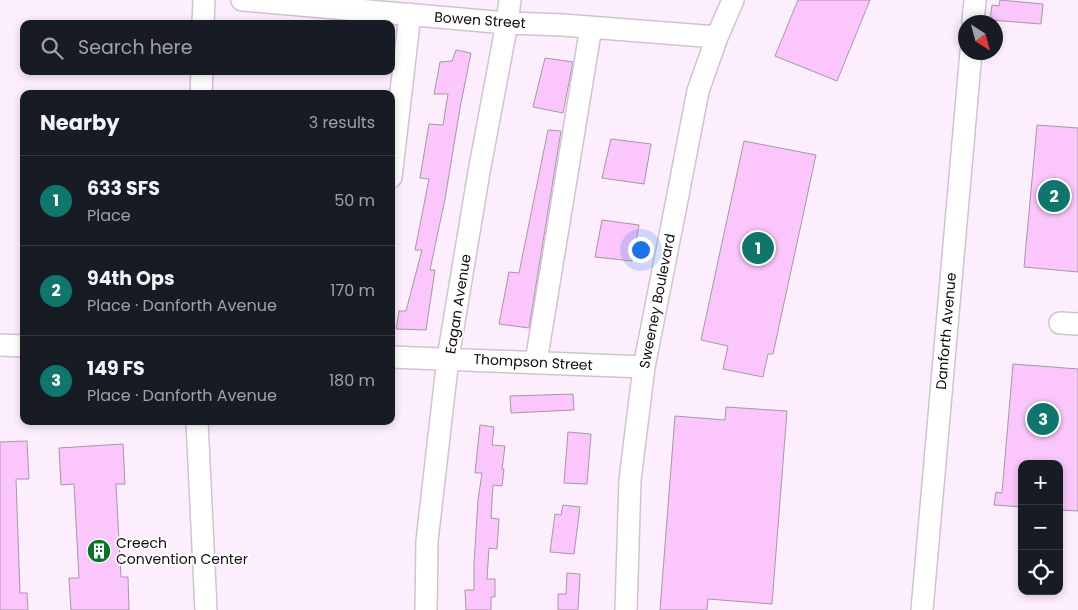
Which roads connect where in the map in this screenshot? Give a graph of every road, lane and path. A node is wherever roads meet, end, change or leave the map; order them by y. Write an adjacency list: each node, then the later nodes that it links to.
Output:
1 (204, 0): 10 (street)
2 (242, 0): 7 (street, Bowen Street)
3 (510, 0): 11 (street, Eagan Avenue)
4 (720, 0): 13 (street)
5 (733, 0): 13 (street, Sweeney Boulevard)
6 (975, 0): 9 (street)
7 (360, 5): 8 (street, Bowen Street)
8 (410, 14): 11 (street, Bowen Street); 17 (street)
9 (974, 15)
10 (203, 20)
11 (507, 22): 12 (street, Bowen Street); 21 (street, Eagan Avenue)
12 (590, 27): 13 (street, Bowen Street); 22 (street)
13 (717, 37): 23 (street, Sweeney Boulevard)
14 (970, 60): 28 (street, Danforth Avenue)
15 (202, 75): 16 (street)
16 (201, 90)
17 (395, 143)
18 (0, 345): 19 (street)
19 (20, 346)
20 (395, 357): 21 (street, Thompson Street)
21 (448, 358): 22 (street, Thompson Street); 26 (street, Eagan Avenue)
22 (536, 362): 23 (street, Thompson Street)
23 (644, 367): 27 (street, Sweeney Boulevard)
24 (197, 425): 25 (street)
25 (206, 610)
26 (426, 610)
27 (626, 610)
28 (922, 610)

